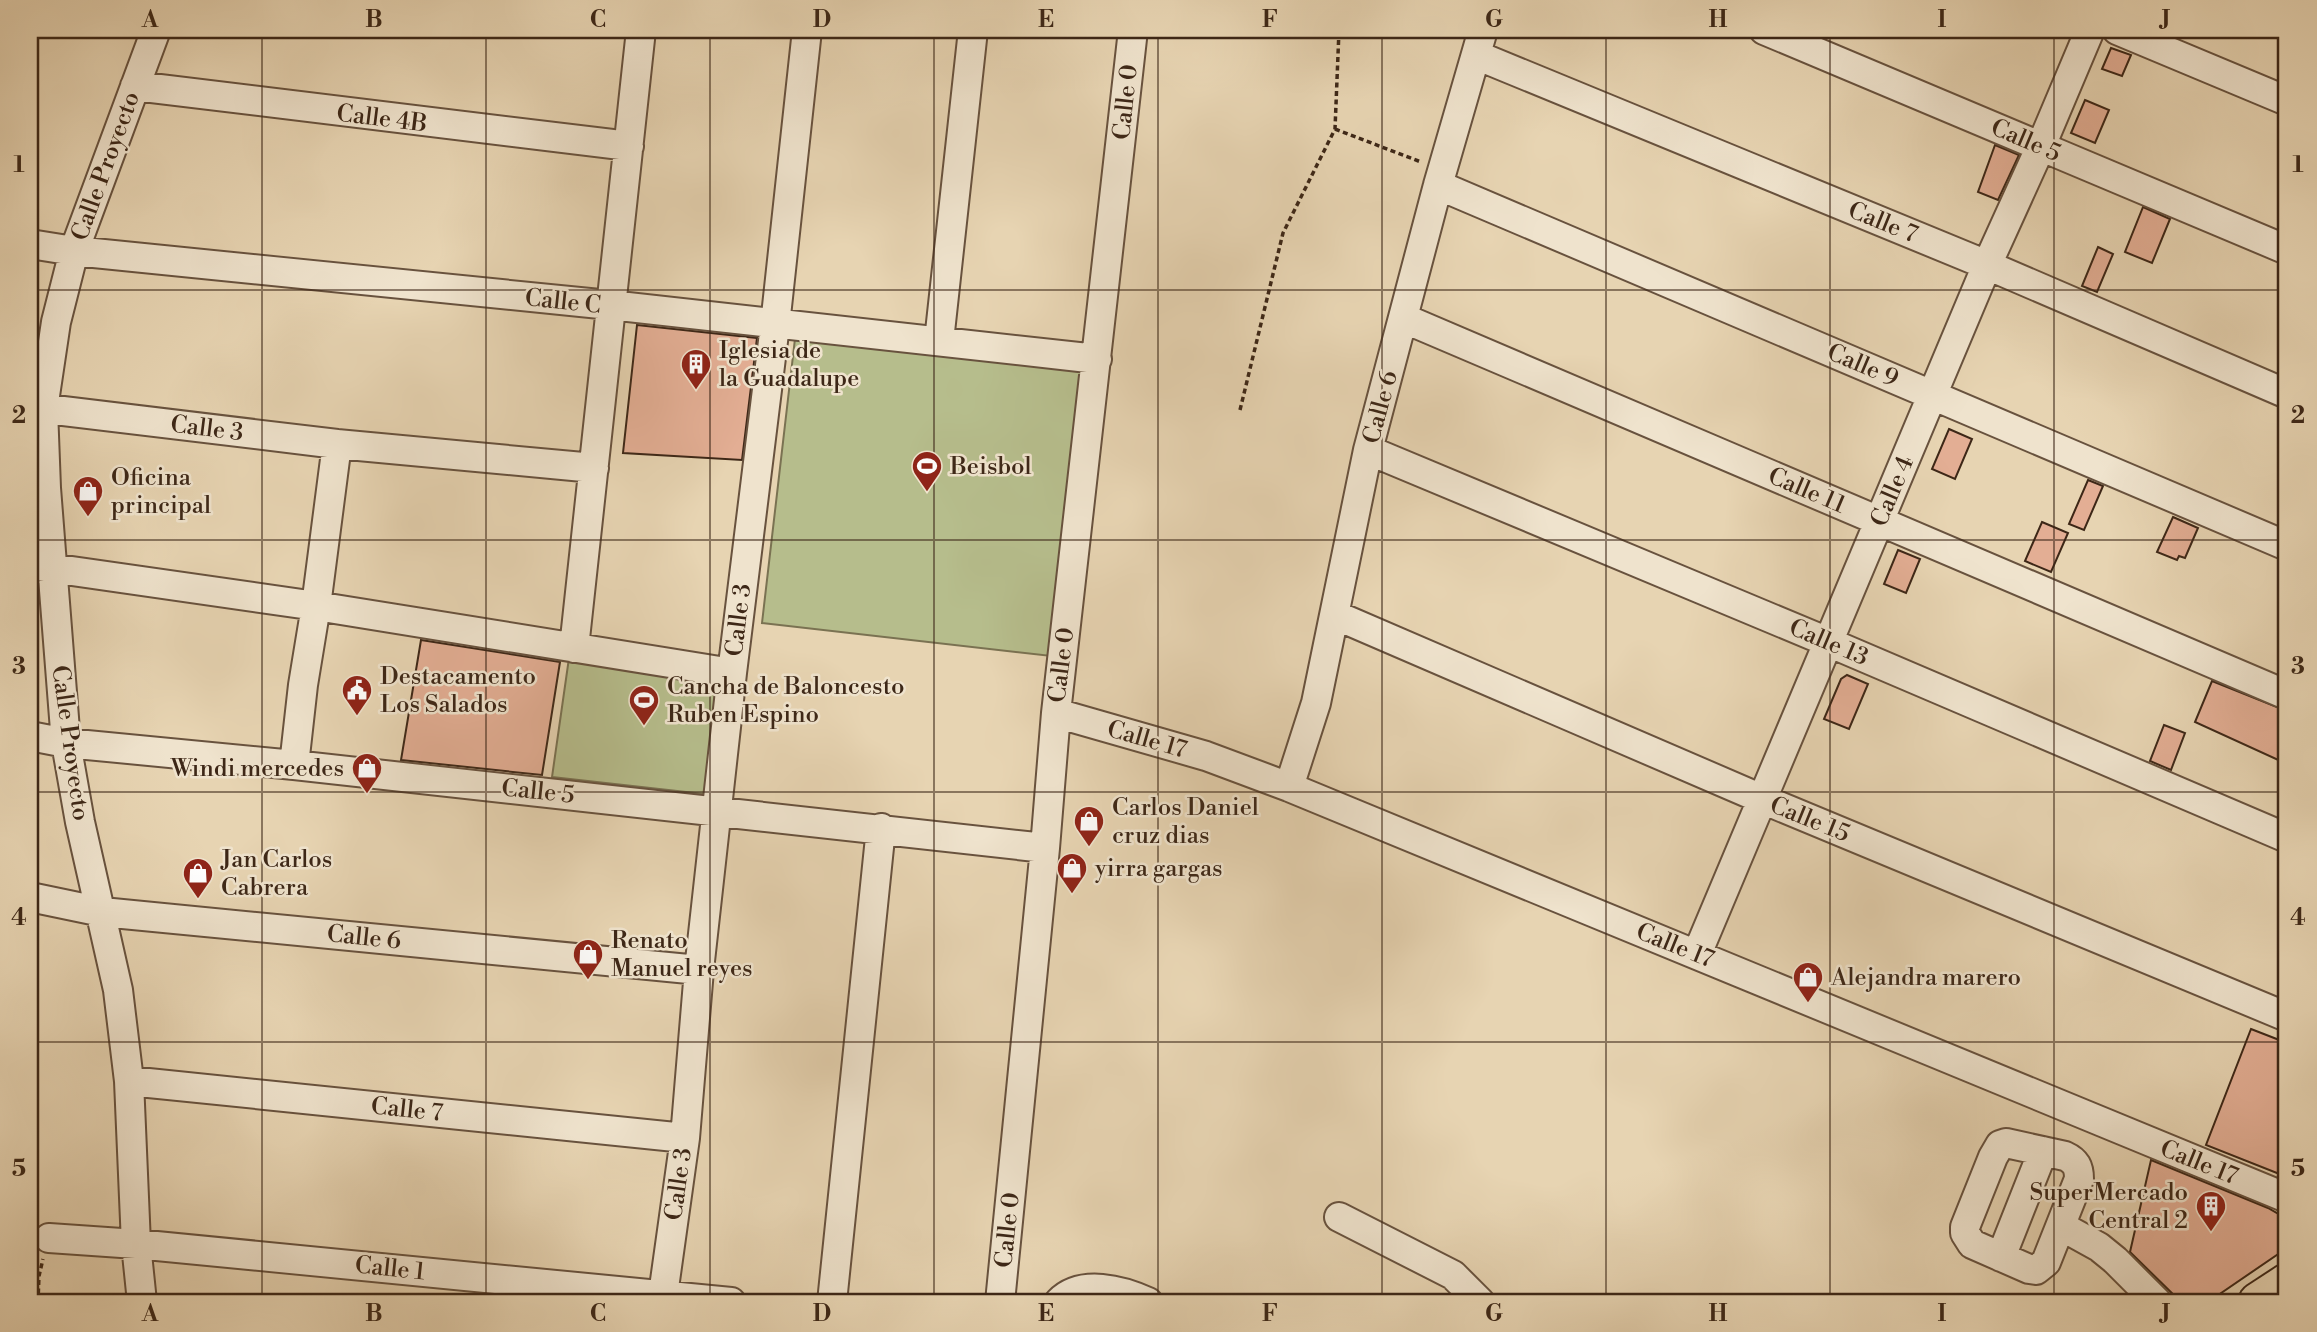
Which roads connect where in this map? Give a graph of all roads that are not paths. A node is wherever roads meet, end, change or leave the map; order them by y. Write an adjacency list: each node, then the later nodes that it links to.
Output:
1 (156, 30): 10 (street, Calle Proyecto)
2 (641, 30): 12 (street)
3 (807, 30): 21 (street, Calle 3)
4 (973, 30): 22 (street)
5 (1133, 30): 23 (street, Calle 0)
6 (1764, 30): 13 (street, Calle 5)
7 (2090, 30): 13 (street, Calle 4)
8 (2117, 30): 11 (street)
9 (1479, 43): 14 (street, Calle 6); 18 (street, Calle 7)
10 (135, 86): 12 (street, Calle 4B); 17 (street, Calle Proyecto)
11 (2287, 101)
12 (629, 146): 19 (street)
13 (2041, 146): 16 (street, Calle 5); 18 (street, Calle 4)
14 (1440, 179): 20 (street, Calle 6); 25 (street, Calle 9)
15 (30, 244): 17 (street, Calle C)
16 (2287, 250)
17 (74, 251): 19 (street, Calle C); 26 (street, Calle Proyecto)
18 (1987, 265): 24 (street, Calle 7); 25 (street, Calle 4)
19 (610, 305): 21 (street, Calle C); 29 (street)
20 (1403, 318): 28 (street, Calle 6); 30 (street, Calle 11)
21 (775, 324): 22 (street, Calle C); 37 (street, Calle 3)
22 (939, 341): 23 (street, Calle C)
23 (1097, 359): 39 (street, Calle 0)
24 (2287, 394)
25 (1932, 395): 30 (street, Calle 4); 31 (street, Calle 9)
26 (36, 408): 27 (street, Calle 3); 32 (street, Calle Proyecto)
27 (337, 444): 29 (street, Calle 3); 33 (street)
28 (1368, 450): 34 (street, Calle 6); 35 (street, Calle 13)
29 (594, 468): 36 (street)
30 (1879, 521): 35 (street, Calle 4); 38 (street, Calle 11)
31 (2287, 546)
32 (41, 567): 33 (street); 41 (street, Calle Proyecto)
33 (316, 606): 36 (street); 42 (street)
34 (1335, 615): 43 (street, Calle 6); 44 (street, Calle 15)
35 (1828, 642): 44 (street, Calle 4); 47 (street, Calle 13)
36 (575, 648): 37 (street)
37 (732, 673): 45 (street, Calle 3)
38 (2287, 695)
39 (1056, 713): 43 (street, Calle 17); 48 (street, Calle 0)
40 (30, 736): 41 (street, Calle 5)
41 (66, 743): 42 (street, Calle 5); 50 (street, Calle Proyecto)
42 (294, 765): 45 (street, Calle 5)
43 (1290, 787): 51 (street, Calle 17)
44 (1762, 799): 51 (street, Calle 4); 53 (street, Calle 15)
45 (718, 811): 46 (street, Calle 5); 52 (street, Calle 3)
46 (881, 828): 48 (street, Calle 5); 70 (street)
47 (2287, 838)
48 (1045, 848): 71 (street, Calle 0)
49 (30, 897): 50 (street, Calle 6)
50 (102, 912): 52 (street, Calle 6); 54 (street, Calle Proyecto)
51 (1697, 954): 55 (street, Calle 17)
52 (699, 970): 56 (street, Calle 3)
53 (2287, 1017)
54 (129, 1081): 56 (street, Calle 7); 63 (street, Calle Proyecto)
55 (2091, 1117): 58 (street); 59 (street, Calle 17)
56 (685, 1138): 66 (street, Calle 3)
57 (2043, 1151): 58 (street); 64 (street); 64 (street)
58 (2074, 1160): 61 (street)
59 (2287, 1198)
60 (1339, 1217): 73 (street)
61 (2061, 1226): 64 (street); 74 (street)
62 (49, 1238): 63 (street, Calle 1)
63 (136, 1244): 66 (street, Calle 1); 68 (street, Calle Proyecto)
64 (2001, 1257)
65 (2287, 1283): 75 (highway)
66 (663, 1295): 69 (street, Calle 1)
67 (1143, 1301): 72 (street)
68 (142, 1302)
69 (731, 1302)
70 (832, 1302)
71 (1000, 1302)
72 (1059, 1302)
73 (1480, 1302)
74 (2157, 1302)
75 (2258, 1302)

